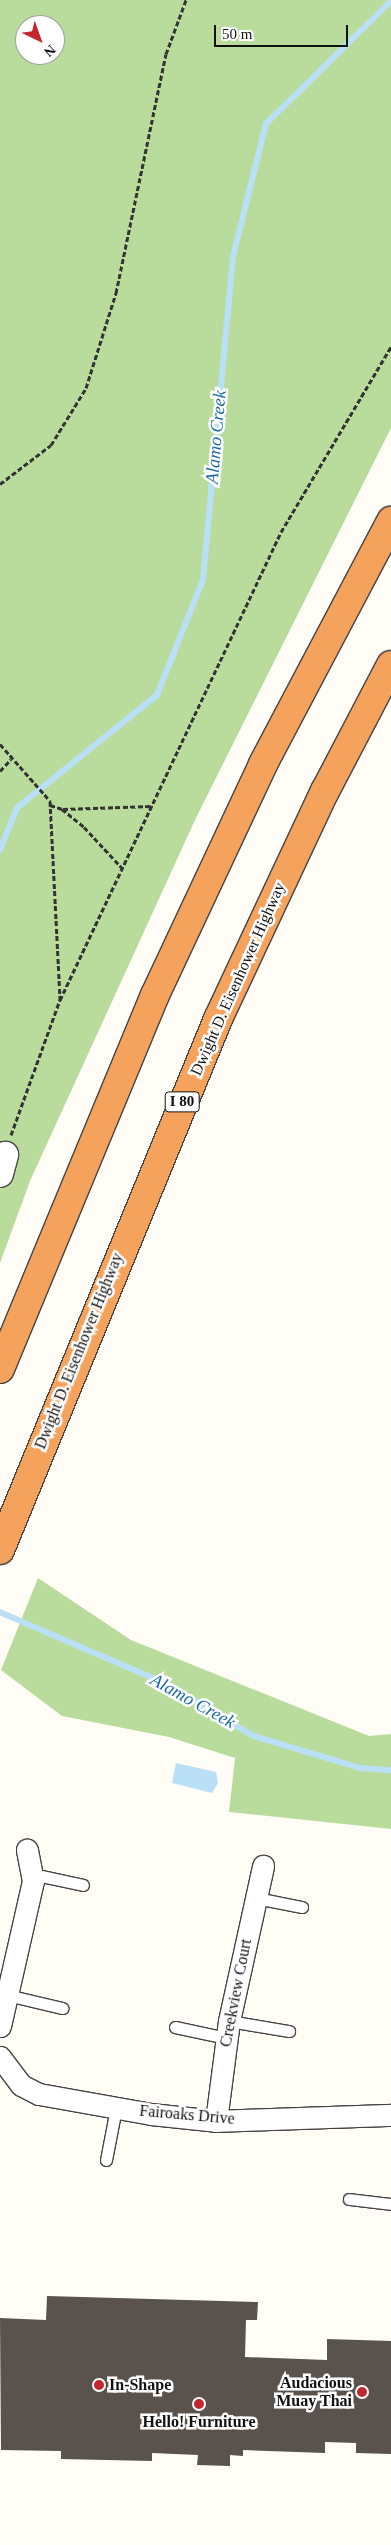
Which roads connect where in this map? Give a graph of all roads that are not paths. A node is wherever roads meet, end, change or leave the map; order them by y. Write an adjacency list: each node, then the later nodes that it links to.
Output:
1 (391, 521): 3 (highway)
2 (391, 665): 4 (highway, Dwight D. Eisenhower Highway / I 80)
3 (0, 1369)
4 (0, 1550)
5 (27, 1850): 7 (street)
6 (263, 1866): 9 (street, Creekview Court)
7 (32, 1874): 8 (lane); 11 (street)
8 (83, 1886)
9 (256, 1898): 10 (lane); 15 (street, Creekview Court)
10 (302, 1907)
11 (5, 1989): 12 (lane); 13 (street)
12 (62, 2008)
13 (0, 2026)
14 (175, 2027): 15 (lane)
15 (227, 2030): 16 (lane); 20 (street, Creekview Court)
16 (289, 2031)
17 (3, 2070): 18 (street, Fairoaks Drive)
18 (116, 2108): 20 (street, Fairoaks Drive); 21 (lane)
19 (391, 2115): 20 (street, Fairoaks Drive)
20 (216, 2121)
21 (106, 2160)
22 (350, 2198): 23 (lane)
23 (391, 2204)

